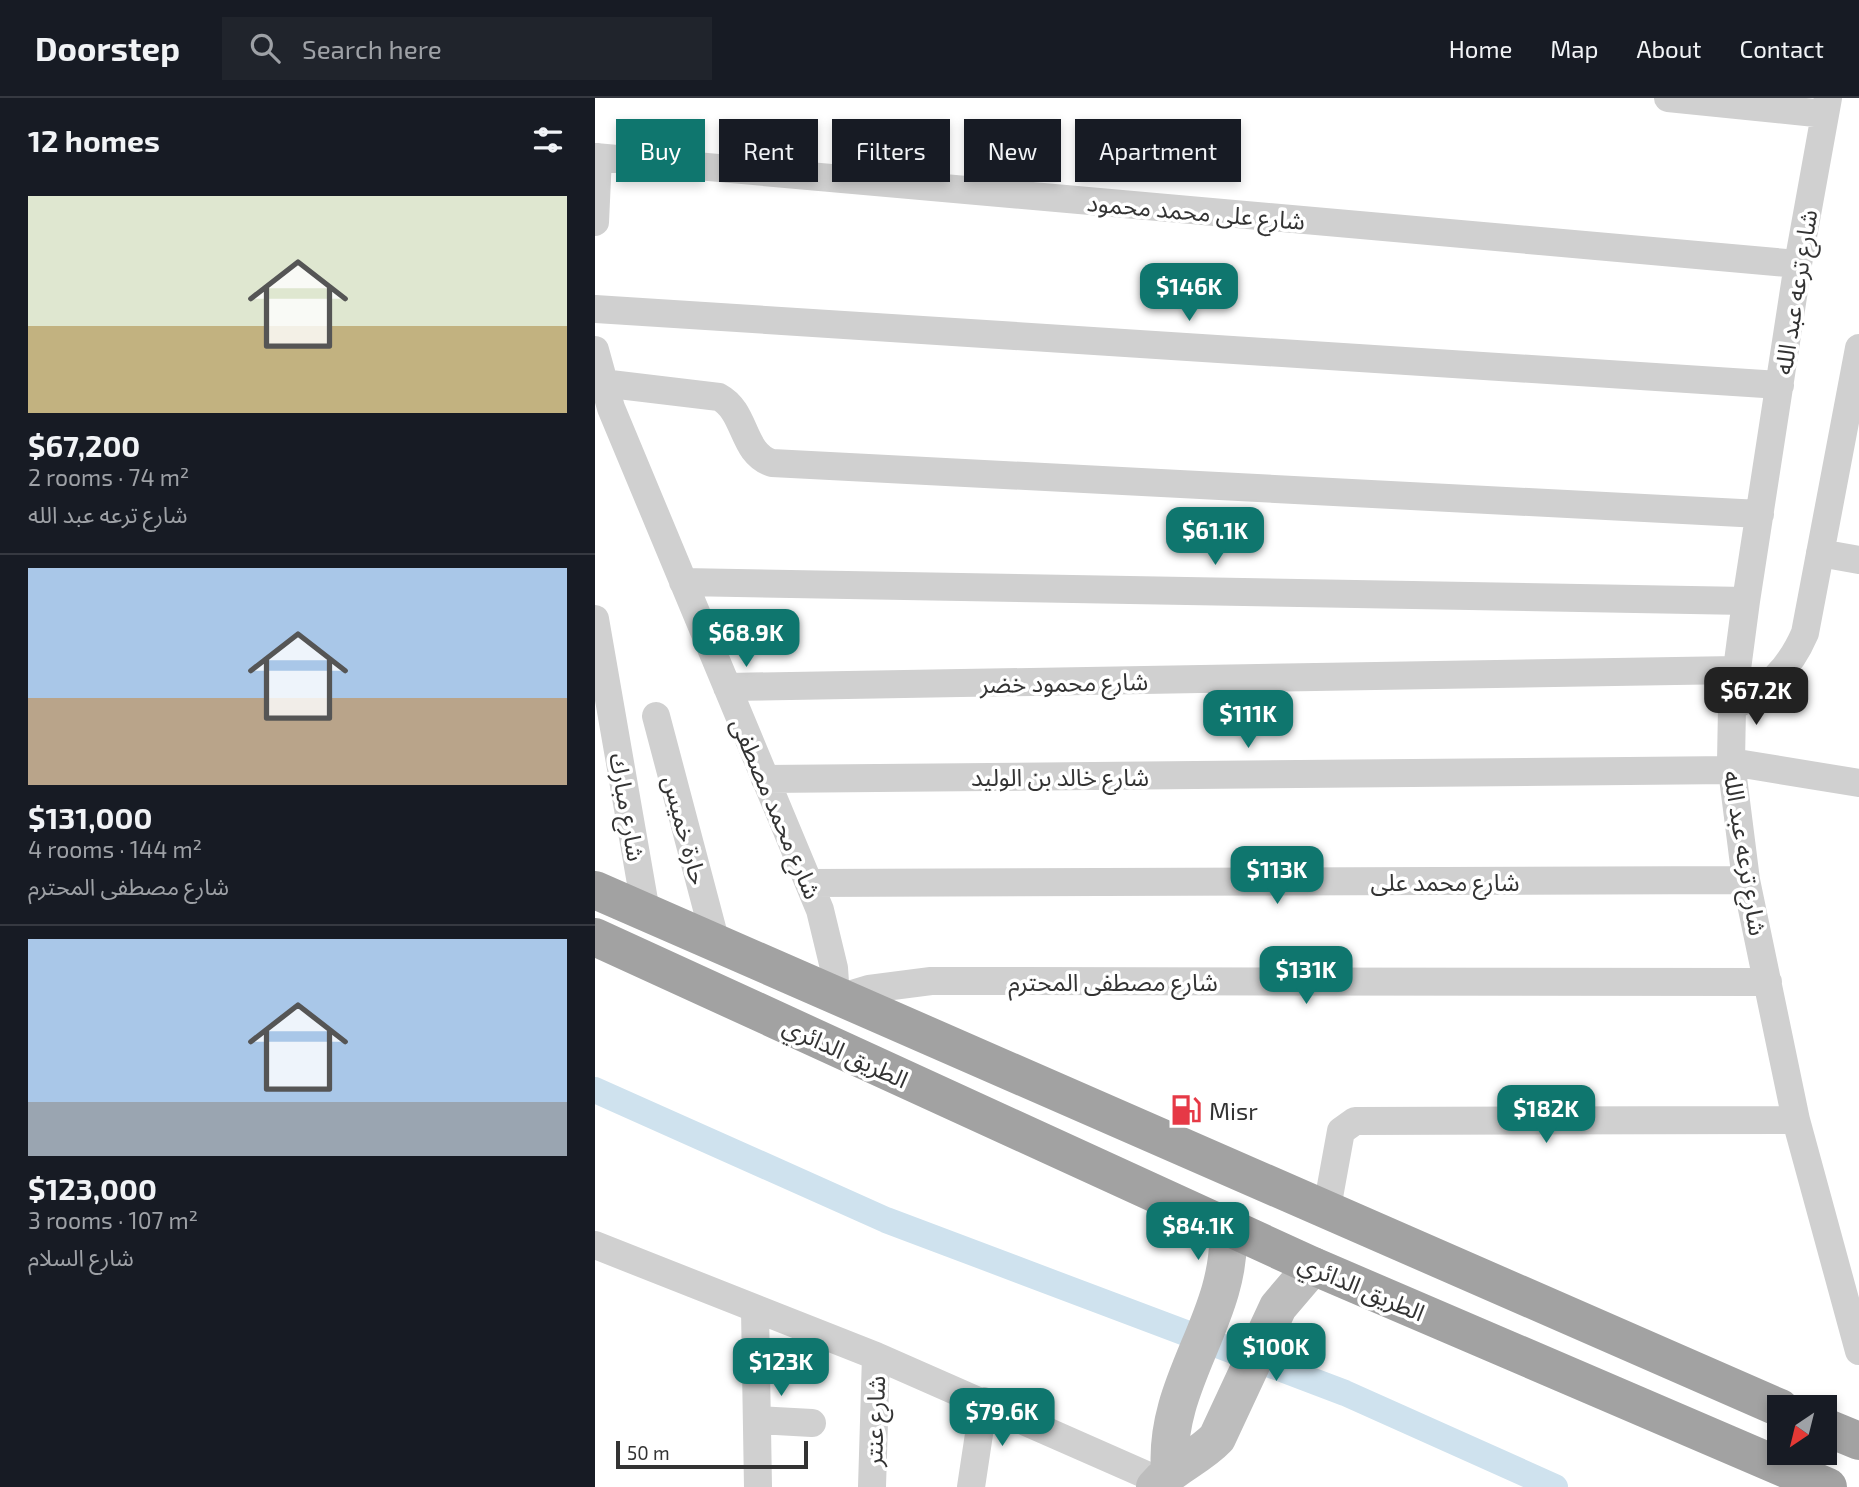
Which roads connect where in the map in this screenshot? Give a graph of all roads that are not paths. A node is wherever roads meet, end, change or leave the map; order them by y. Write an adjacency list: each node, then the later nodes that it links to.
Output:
1 (1668, 98): 2 (street)
2 (1778, 104): 3 (street)
3 (1827, 106): 6 (street, شارع ترعه عبد الله)
4 (596, 157): 5 (street); 6 (street, شارع على محمد محمود)
5 (595, 222)
6 (1798, 264): 11 (street, شارع ترعه عبد الله)
7 (595, 309): 11 (street)
8 (1859, 348): 13 (street)
9 (595, 349): 10 (street, شارع محمد مصطفى)
10 (602, 383): 12 (street); 15 (street, شارع محمد مصطفى)
11 (1780, 385): 12 (street, شارع ترعه عبد الله)
12 (1760, 514): 16 (street, شارع ترعه عبد الله)
13 (1820, 553): 14 (street); 21 (street)
14 (1859, 560)
15 (683, 582): 16 (street); 20 (street, شارع محمد مصطفى)
16 (1746, 601): 19 (street, شارع ترعه عبد الله)
17 (595, 619): 18 (street, شارع مبارك)
18 (600, 664): 29 (street, شارع مبارك)
19 (1736, 670): 20 (street, شارع محمود خضر); 21 (street, شارع ترعه عبد الله)
20 (727, 687): 24 (street, شارع محمد مصطفى)
21 (1732, 707): 23 (street, شارع ترعه عبد الله)
22 (656, 716): 31 (street, حارة خميس)
23 (1732, 766): 24 (street, شارع خالد بن الوليد); 25 (street, شارع خالد بن الوليد); 26 (street, شارع ترعه عبد الله)
24 (765, 779): 27 (street, شارع محمد مصطفى)
25 (1859, 783)
26 (1746, 880): 27 (street, شارع محمد على); 32 (street, شارع ترعه عبد الله)
27 (809, 883): 33 (street, شارع محمد مصطفى)
28 (595, 890): 29 (highway, الطريق الدائري)
29 (646, 912): 31 (highway, الطريق الدائري)
30 (595, 937): 36 (highway, الطريق الدائري)
31 (716, 943): 33 (highway, الطريق الدائري)
32 (1768, 982): 33 (street, شارع مصطفى المحترم); 34 (street, شارع ترعه عبد الله)
33 (838, 997): 35 (highway, الطريق الدائري)
34 (1796, 1120): 35 (street); 40 (street, شارع ترعه عبد الله)
35 (1327, 1208): 43 (highway, الطريق الدائري)
36 (1228, 1228): 38 (highway, الطريق الدائري); 48 (main road)
37 (595, 1245): 39 (street)
38 (1313, 1266): 48 (main road); 52 (highway, الطريق الدائري)
39 (755, 1310): 41 (street); 44 (street)
40 (1859, 1351)
41 (876, 1356): 42 (street); 50 (street, شارع عنتر)
42 (984, 1401): 48 (street); 51 (street)
43 (1767, 1402)
44 (757, 1420): 45 (street); 49 (street)
45 (812, 1423)
46 (1837, 1432): 47 (highway)
47 (1859, 1441)
48 (1162, 1480)
49 (758, 1487)
50 (871, 1487)
51 (971, 1487)
52 (1828, 1487)

